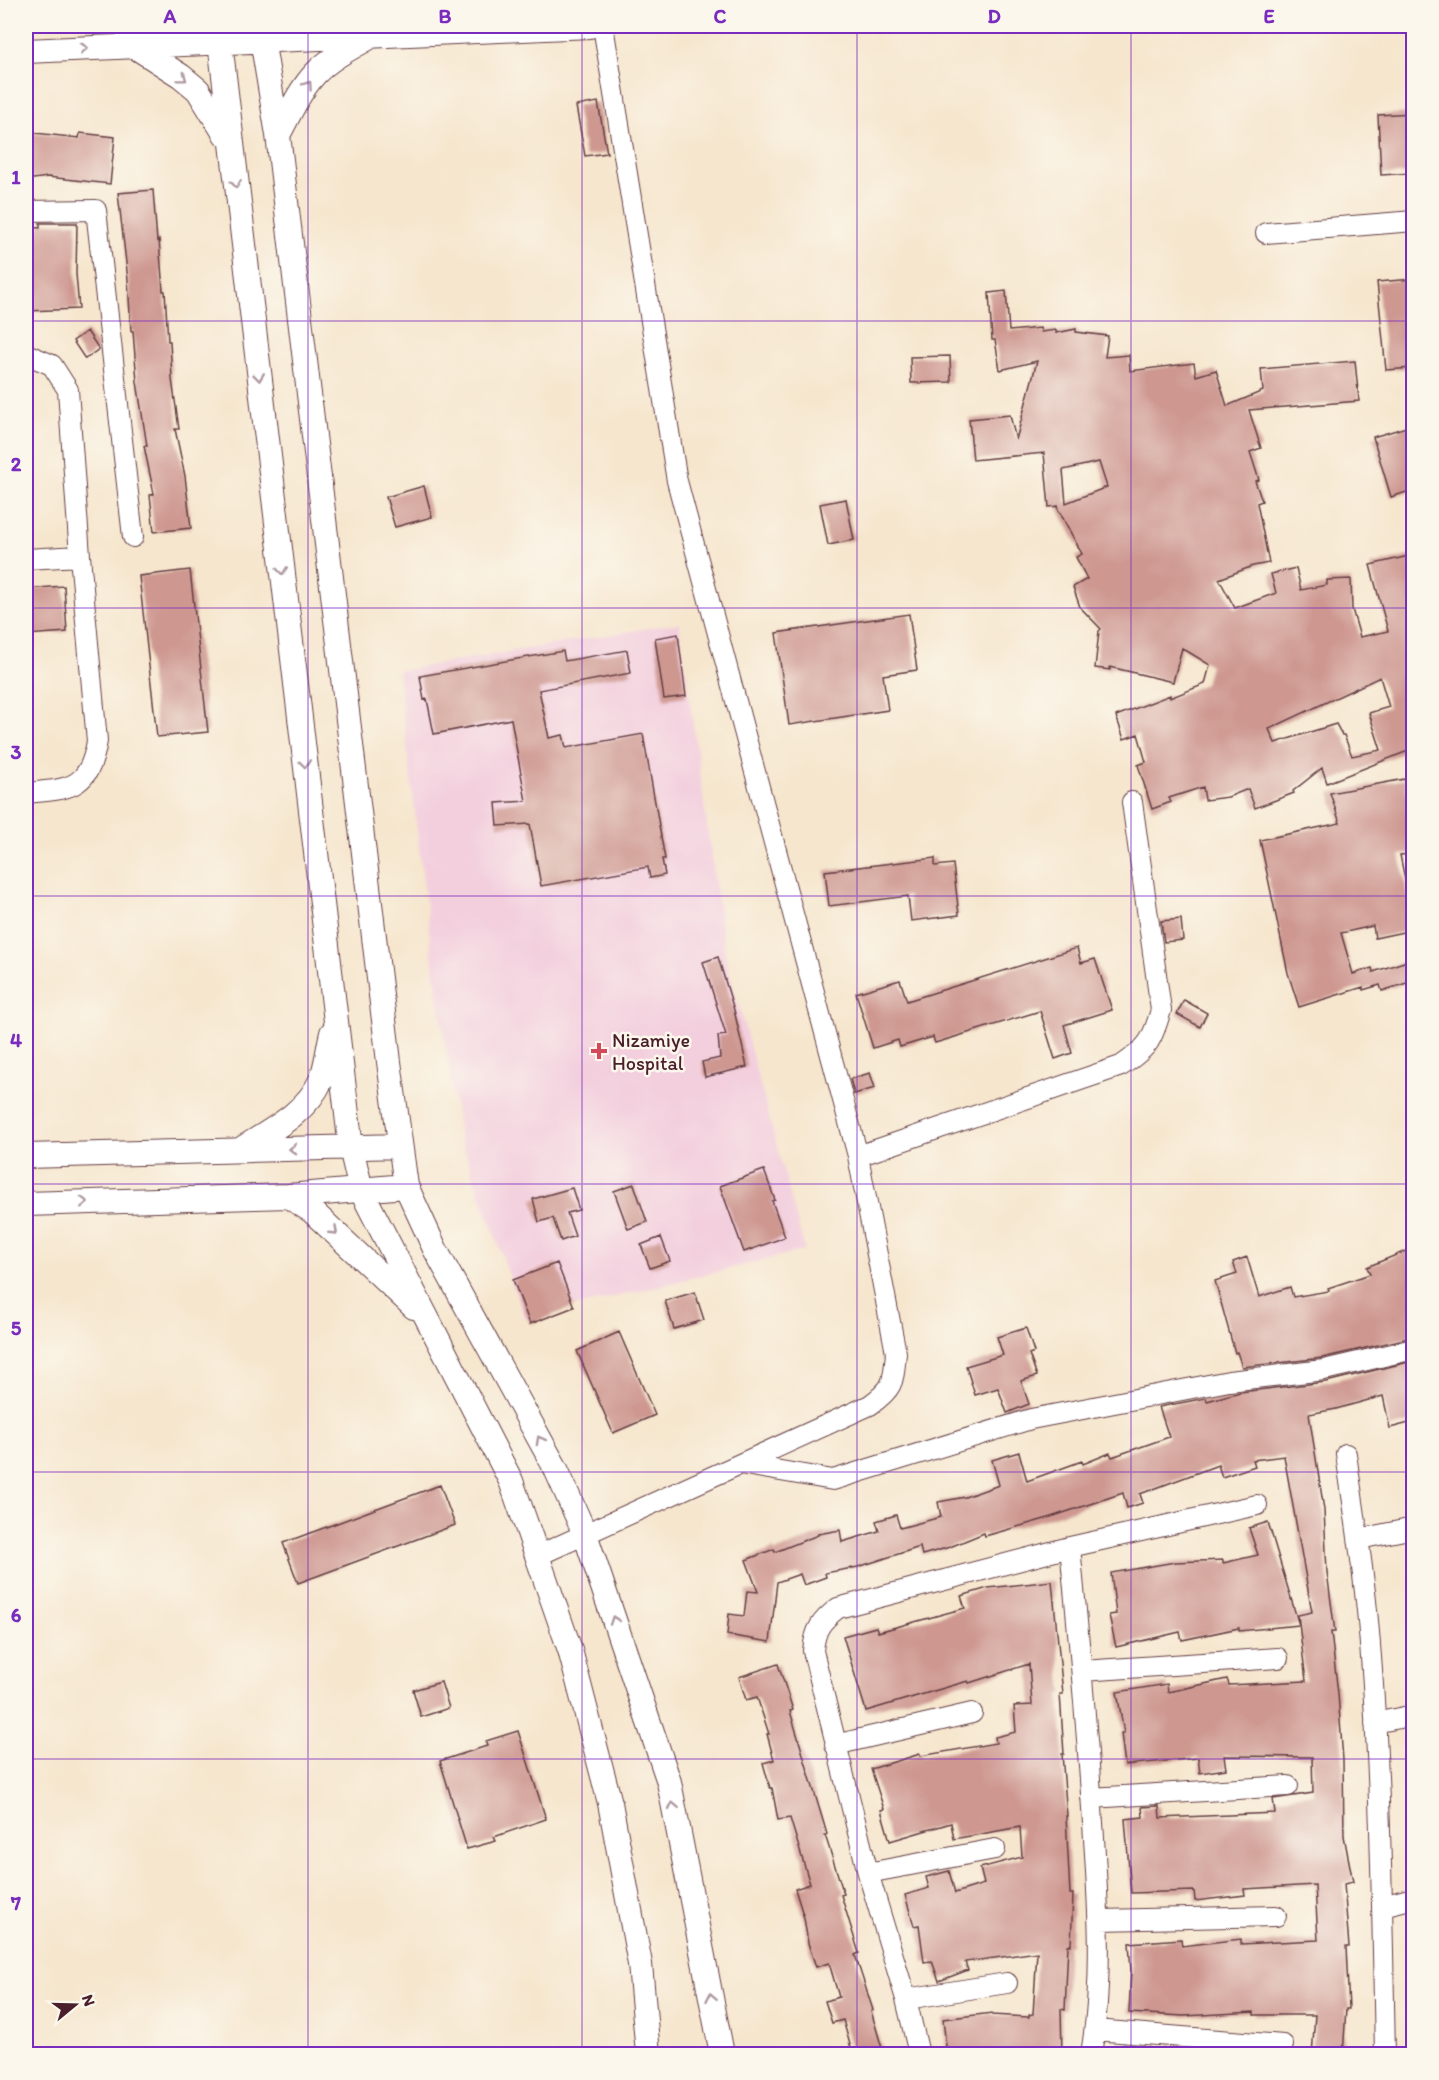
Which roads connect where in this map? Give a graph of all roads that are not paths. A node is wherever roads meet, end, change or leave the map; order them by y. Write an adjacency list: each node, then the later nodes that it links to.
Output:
1 (590, 26): 4 (street)
2 (603, 26): 24 (street)
3 (256, 32): 4 (street); 5 (street); 8 (street)
4 (373, 35): 8 (street, one-way to 4)
5 (220, 42): 6 (street); 9 (street)
6 (134, 46): 7 (street, one-way to 6); 9 (street, one-way to 9)
7 (26, 51)
8 (278, 135): 20 (street)
9 (231, 144): 19 (street, one-way to 19)
10 (26, 210): 14 (street)
11 (1413, 221): 12 (street)
12 (1266, 233)
13 (26, 354): 15 (street)
14 (133, 537)
15 (80, 556): 16 (street); 17 (street)
16 (26, 559)
17 (26, 793)
18 (1132, 802): 24 (street)
19 (336, 1016): 21 (street); 22 (street)
20 (400, 1146): 21 (street); 25 (street)
21 (351, 1148): 22 (street, one-way to 22); 26 (street)
22 (240, 1150): 23 (street)
23 (26, 1156)
24 (858, 1156): 32 (street)
25 (406, 1186): 26 (street); 35 (street, one-way to 25)
26 (361, 1190): 27 (street); 29 (street)
27 (288, 1196): 28 (street, one-way to 27); 29 (street, one-way to 29)
28 (26, 1204)
29 (426, 1318): 38 (street)
30 (1413, 1349): 32 (street)
31 (1346, 1454): 36 (street)
32 (740, 1464): 35 (street)
33 (1257, 1505): 37 (street)
34 (1413, 1528): 36 (street)
35 (585, 1534): 38 (street); 58 (street, one-way to 35)
36 (1359, 1539): 43 (street)
37 (1070, 1547): 40 (street); 44 (street)
38 (537, 1556): 57 (street)
39 (1278, 1658): 40 (street)
40 (1082, 1671): 46 (street)
41 (972, 1713): 44 (street)
42 (1413, 1715): 43 (street)
43 (1375, 1724): 50 (street)
44 (836, 1745): 48 (street)
45 (1288, 1786): 46 (street)
46 (1091, 1798): 52 (street)
47 (995, 1849): 48 (street)
48 (868, 1873): 54 (street)
49 (1413, 1898): 50 (street)
50 (1382, 1906): 61 (street)
51 (1276, 1916): 52 (street)
52 (1100, 1920): 55 (street)
53 (1007, 1983): 54 (street)
54 (906, 1999): 59 (street)
55 (1095, 2030): 56 (street); 60 (street)
56 (1283, 2045)
57 (648, 2055)
58 (722, 2055)
59 (919, 2055)
60 (1091, 2055)
61 (1385, 2055)

